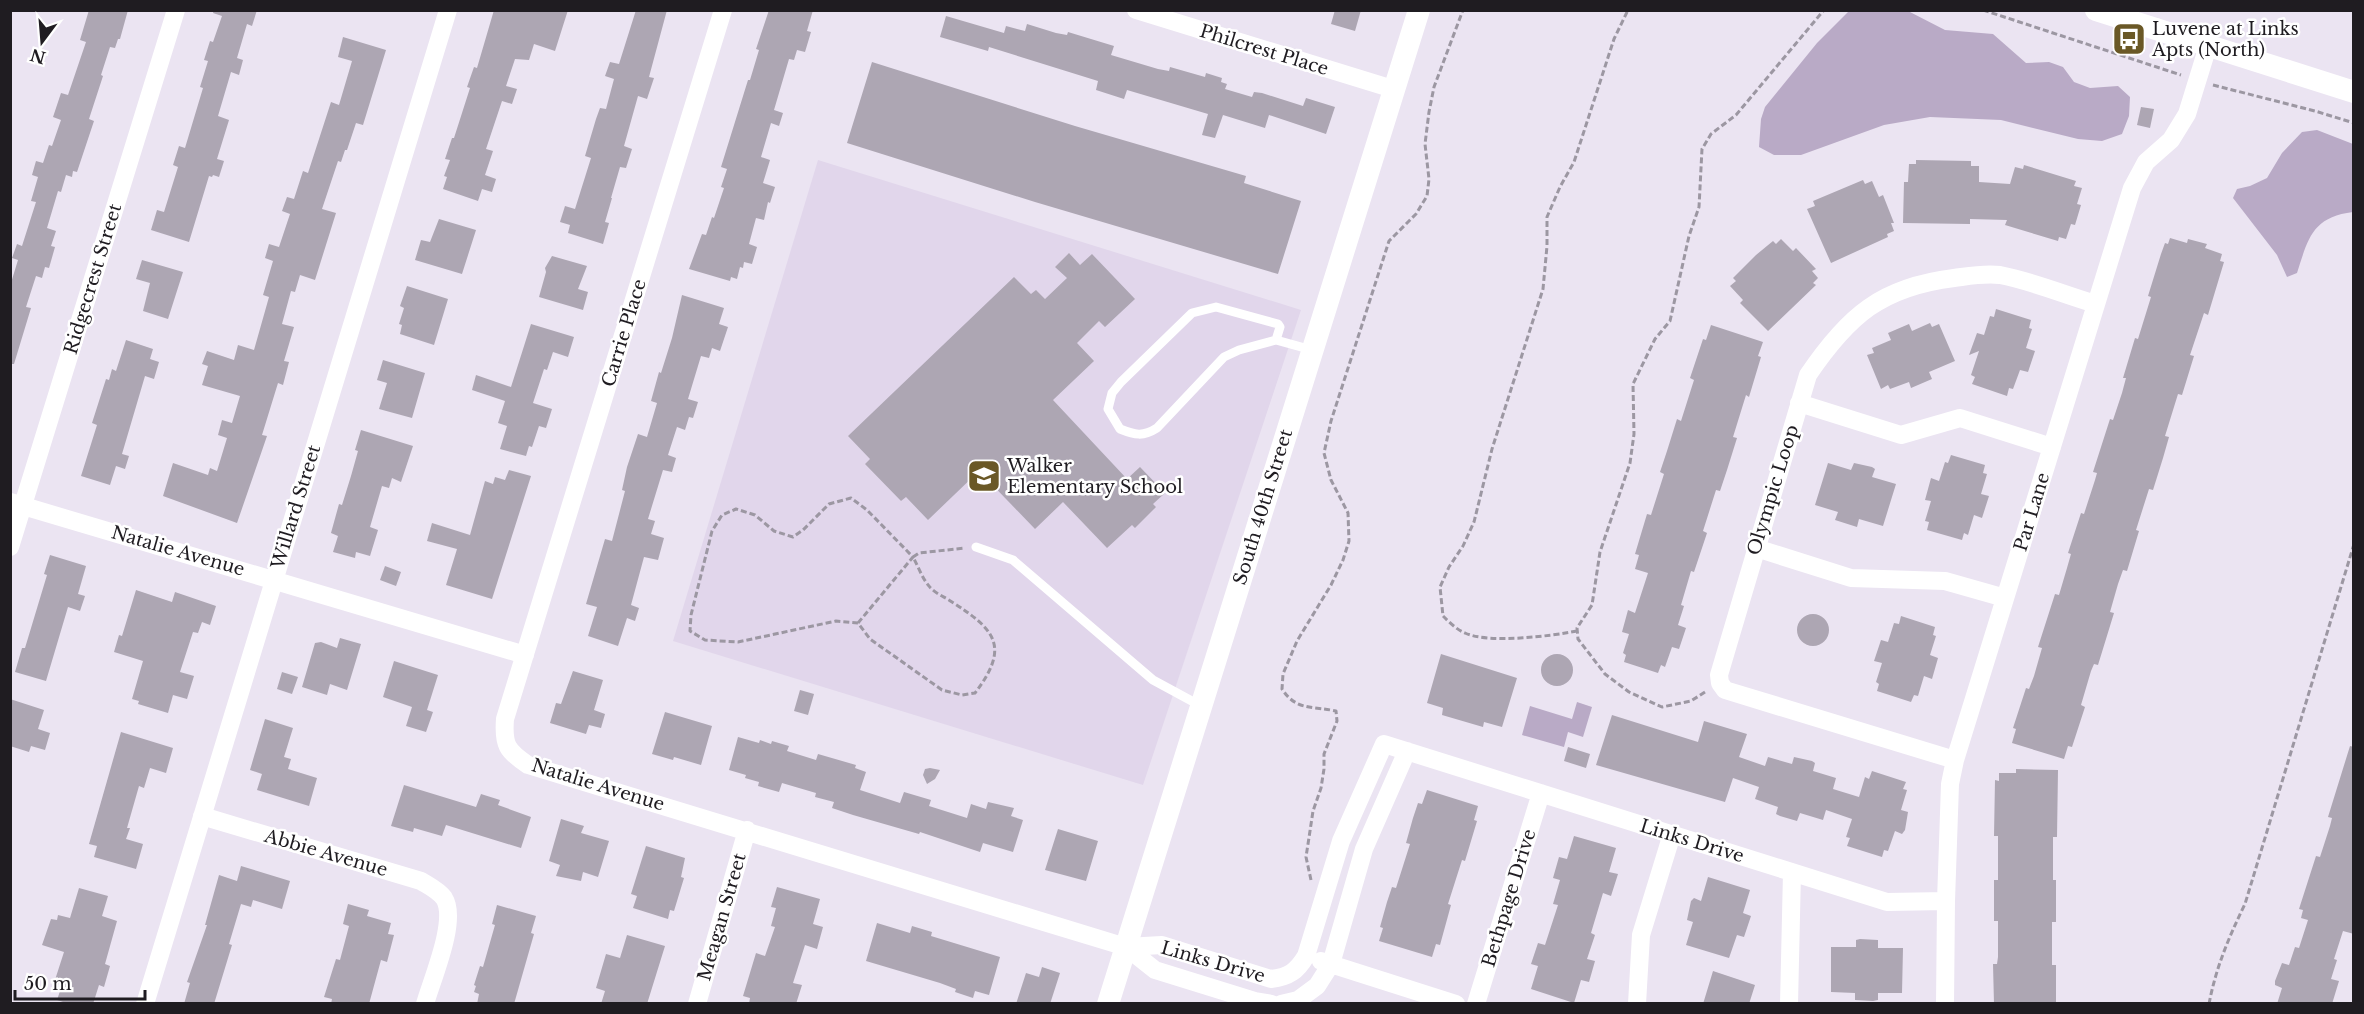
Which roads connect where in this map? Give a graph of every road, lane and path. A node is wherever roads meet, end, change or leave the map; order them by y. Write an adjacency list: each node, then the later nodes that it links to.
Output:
1 (176, 10): 21 (street, Ridgecrest Street)
2 (448, 10): 27 (street, Willard Street)
3 (723, 10): 31 (street, Carrie Place)
4 (1136, 10): 13 (street, Philcrest Place)
5 (1419, 10): 13 (street, South 40th Street)
6 (1463, 10): 41 (path)
7 (1628, 10): 30 (path)
8 (1824, 10): 30 (path)
9 (1983, 10): 12 (path)
10 (2096, 10): 11 (street)
11 (2208, 46): 12 (street, Par Lane); 14 (street)
12 (2197, 80): 15 (path); 16 (street, Par Lane)
13 (1393, 89): 18 (street, South 40th Street)
14 (2354, 92)
15 (2354, 123)
16 (2096, 304): 19 (street, Olympic Loop); 20 (street, Par Lane)
17 (1276, 340): 17 (lane); 18 (lane)
18 (1312, 350): 33 (street, South 40th Street)
19 (1799, 403): 20 (street); 25 (street, Olympic Loop)
20 (2052, 447): 28 (street, Par Lane)
21 (17, 504): 23 (street, Ridgecrest Street); 27 (street, Natalie Avenue)
22 (2354, 544): 57 (path)
23 (10, 547)
24 (976, 547): 26 (path); 33 (lane)
25 (1756, 548): 28 (street); 32 (street, Olympic Loop)
26 (913, 557): 29 (path); 29 (path); 29 (path)
27 (273, 579): 31 (street, Natalie Avenue); 37 (street, Willard Street)
28 (2005, 598): 35 (street, Par Lane)
29 (858, 623)
30 (1577, 631): 32 (path)
31 (525, 655): 38 (street, Natalie Avenue)
32 (1720, 683): 35 (street)
33 (1201, 706): 43 (street, South 40th Street)
34 (1407, 751): 36 (street, Links Drive); 41 (street, Links Drive); 45 (street, Links Drive)
35 (1955, 760): 42 (street, Par Lane)
36 (1541, 793): 39 (street, Links Drive); 53 (street, Bethpage Drive)
37 (202, 816): 46 (street, Willard Street); 47 (street, Abbie Avenue)
38 (747, 830): 43 (street, Natalie Avenue); 48 (street, Meagan Street)
39 (1672, 834): 40 (street, Links Drive); 54 (street)
40 (1792, 872): 42 (street, Links Drive); 55 (street)
41 (1322, 900): 44 (street, Links Drive)
42 (1946, 901): 56 (street, Par Lane)
43 (1126, 947): 44 (street, Links Drive); 49 (street, South 40th Street); 50 (street, Links Drive)
44 (1306, 956): 45 (street)
45 (1331, 964): 51 (street, Links Drive); 52 (street)
46 (145, 1004)
47 (425, 1004)
48 (697, 1004)
49 (1108, 1004)
50 (1272, 1004)
51 (1281, 1004)
52 (1456, 1004)
53 (1476, 1004)
54 (1637, 1004)
55 (1789, 1004)
56 (1945, 1004)
57 (2209, 1004)

